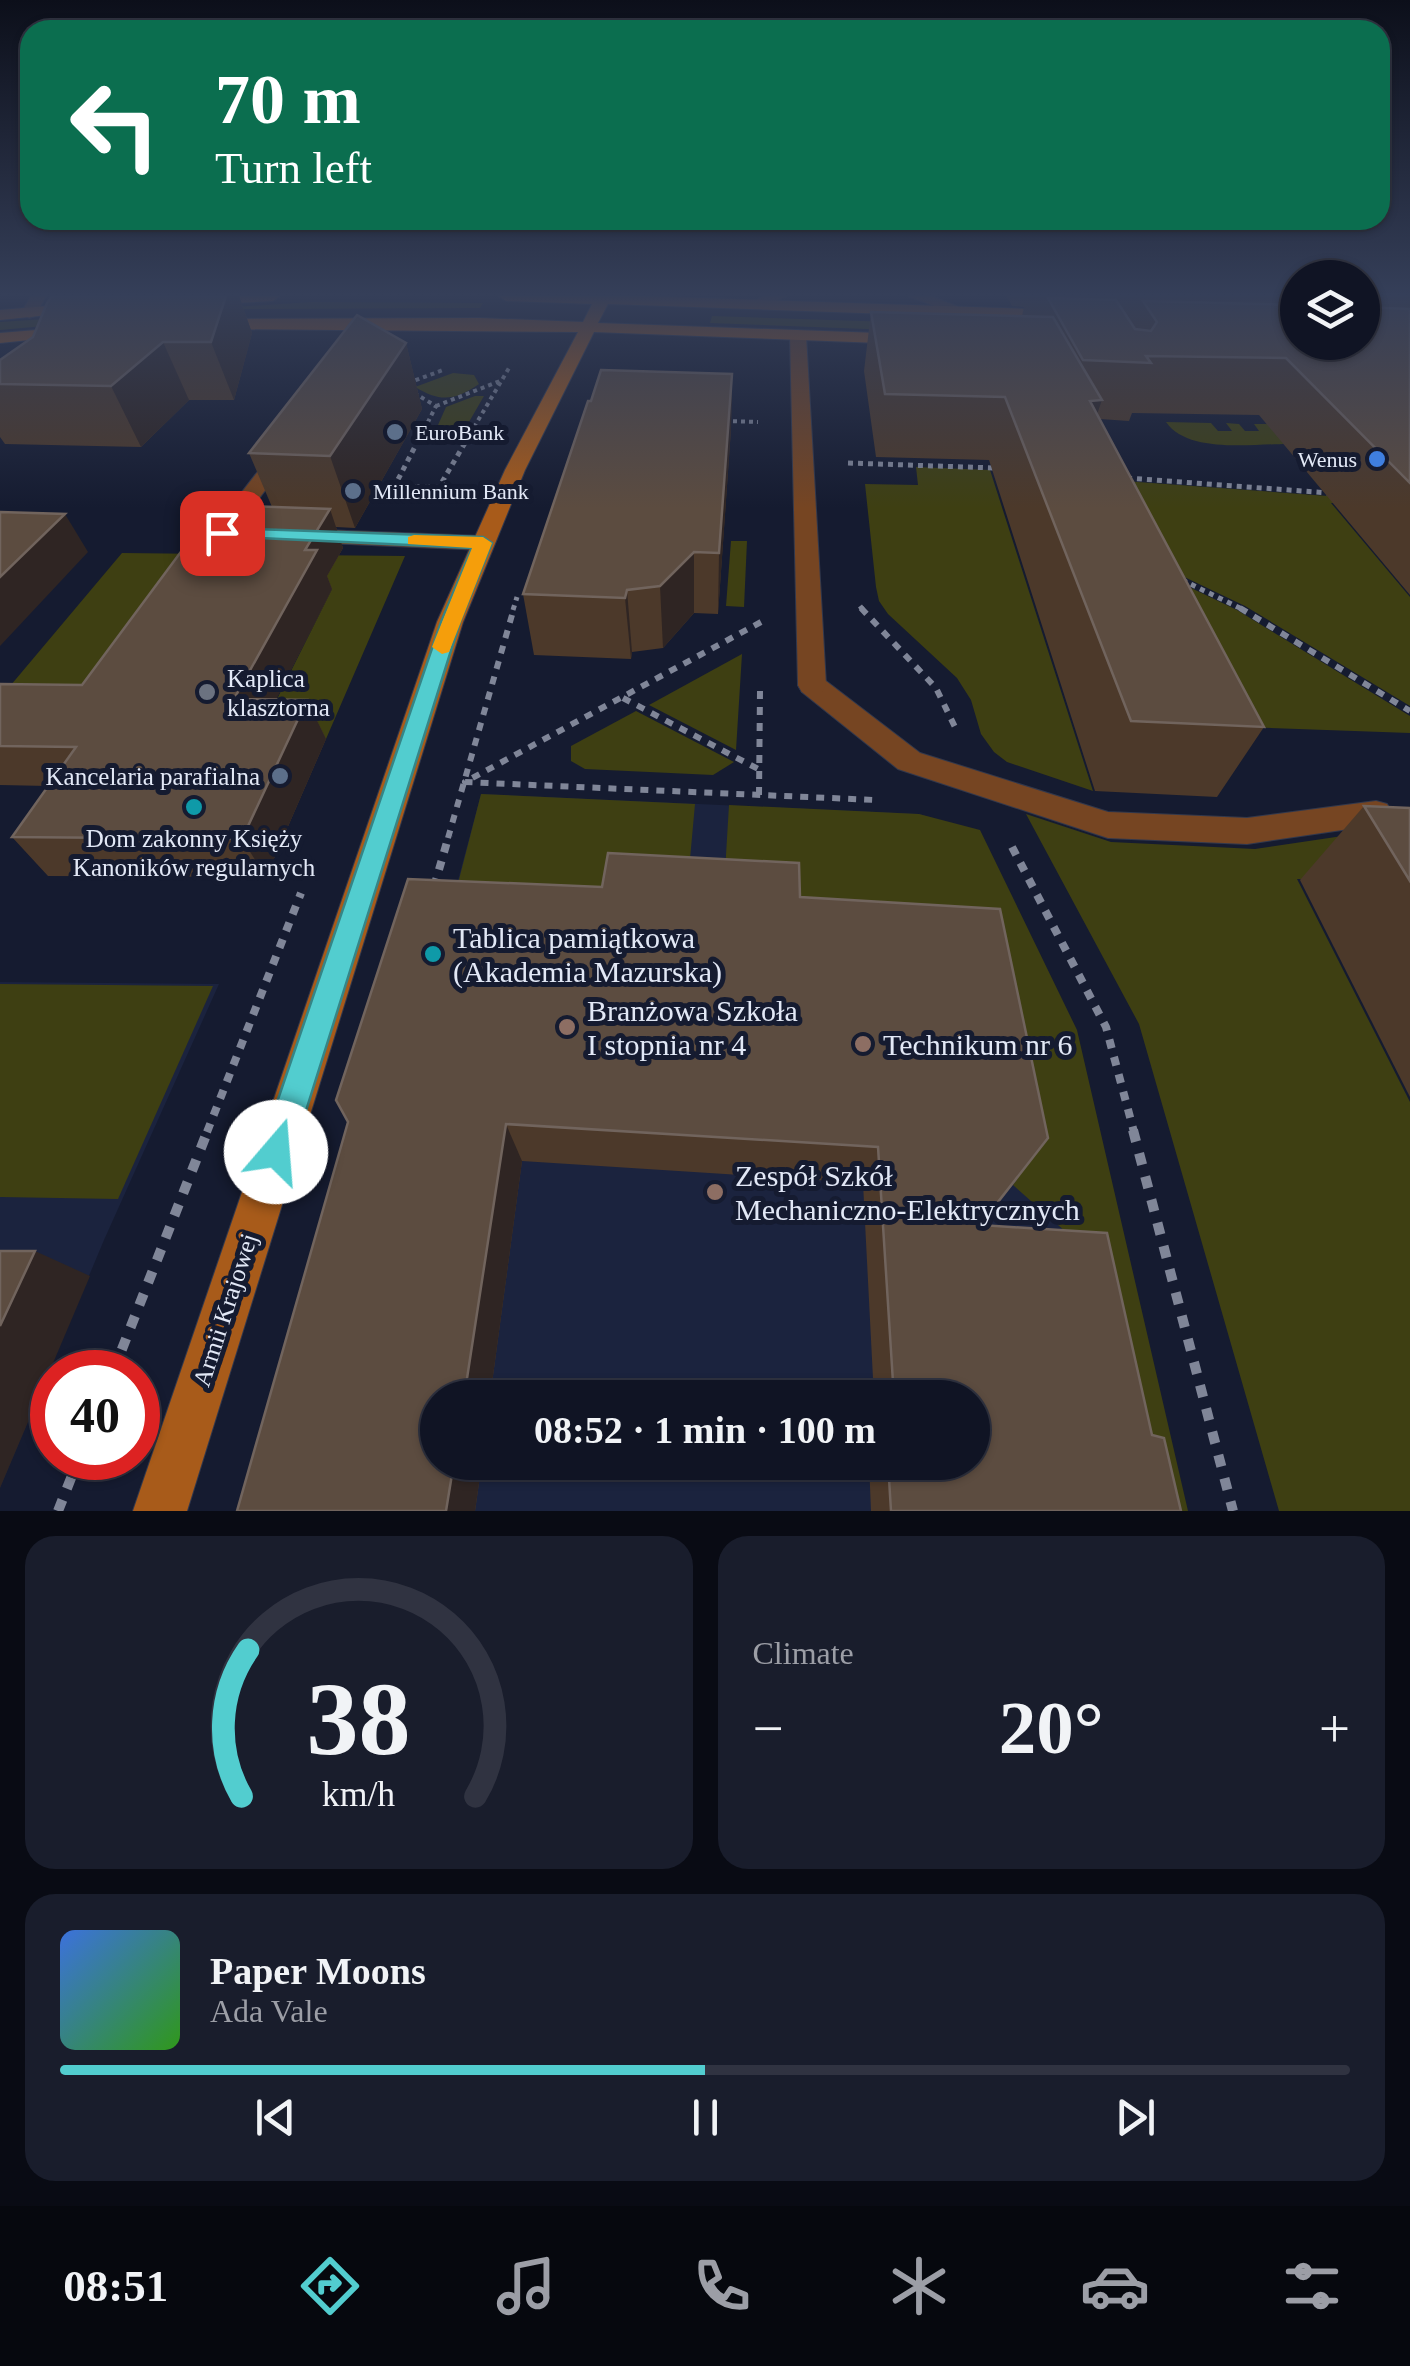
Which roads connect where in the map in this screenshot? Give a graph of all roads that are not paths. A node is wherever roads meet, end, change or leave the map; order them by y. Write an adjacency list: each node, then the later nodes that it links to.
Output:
1 (567, 367): 4 (street, Armii Krajowej)
2 (799, 367): 5 (street)
3 (304, 424): 4 (street)
4 (483, 543): 6 (street, Armii Krajowej)
5 (1376, 813)
6 (160, 1511)

